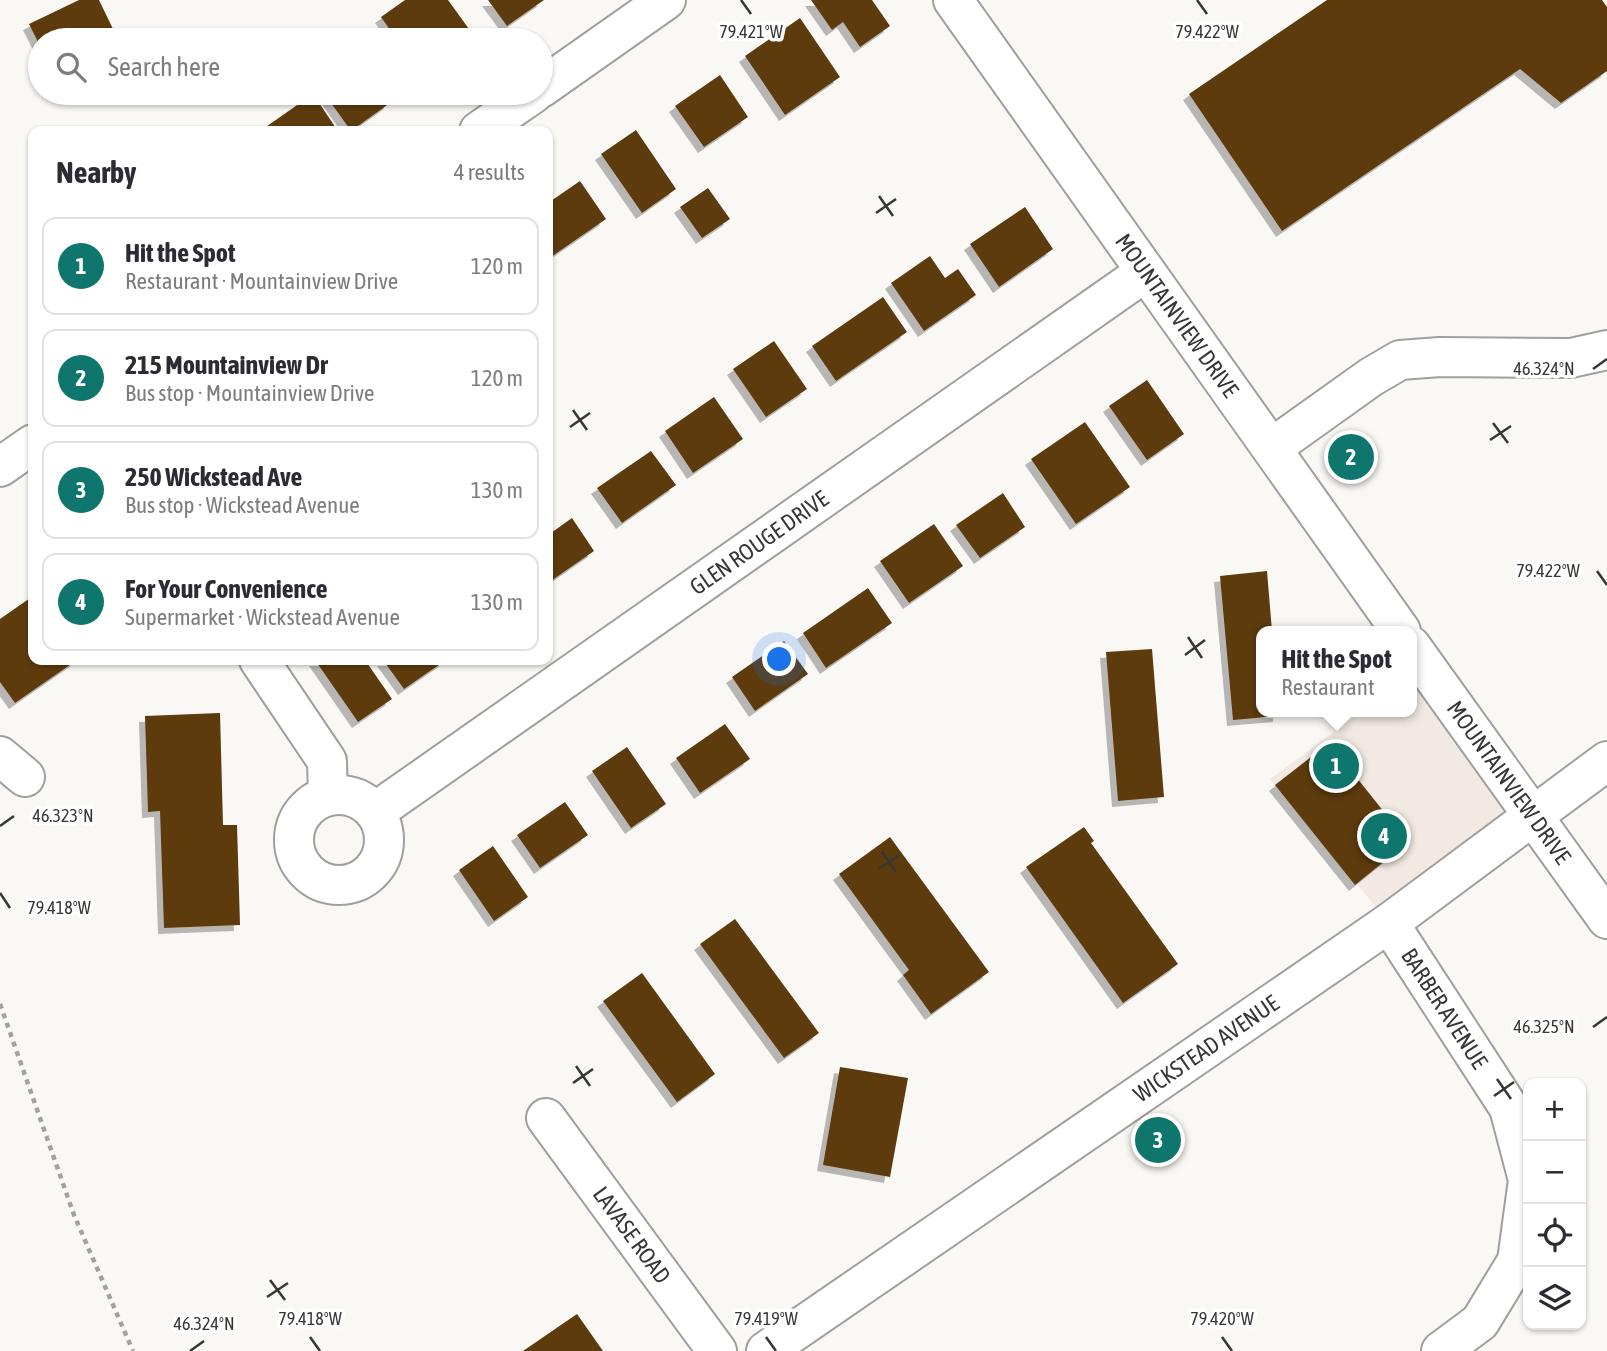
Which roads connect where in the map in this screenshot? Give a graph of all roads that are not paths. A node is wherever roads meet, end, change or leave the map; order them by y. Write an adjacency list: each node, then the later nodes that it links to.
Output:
1 (666, 0): 3 (street)
2 (953, 0): 6 (street, MOUNTAINVIEW DRIVE)
3 (553, 80)
4 (517, 105): 5 (street)
5 (486, 126)
6 (1144, 273): 9 (street, MOUNTAINVIEW DRIVE); 16 (street, GLEN ROUGE DRIVE)
7 (1607, 350): 9 (street)
8 (28, 447): 10 (street)
9 (1273, 447): 11 (street, MOUNTAINVIEW DRIVE)
10 (0, 467)
11 (1398, 626)
12 (1417, 655): 17 (street, MOUNTAINVIEW DRIVE)
13 (262, 665): 15 (street)
14 (1607, 761): 17 (street, WICKSTEAD AVENUE)
15 (328, 796): 16 (street); 16 (street)
16 (375, 812)
17 (1530, 816): 18 (street, MOUNTAINVIEW DRIVE); 19 (street, WICKSTEAD AVENUE)
18 (1607, 919)
19 (1389, 923): 22 (street, WICKSTEAD AVENUE); 23 (street, BARBER AVENUE)
20 (546, 1118): 21 (street, LAVASE ROAD)
21 (717, 1351)
22 (766, 1351)
23 (1441, 1351)

